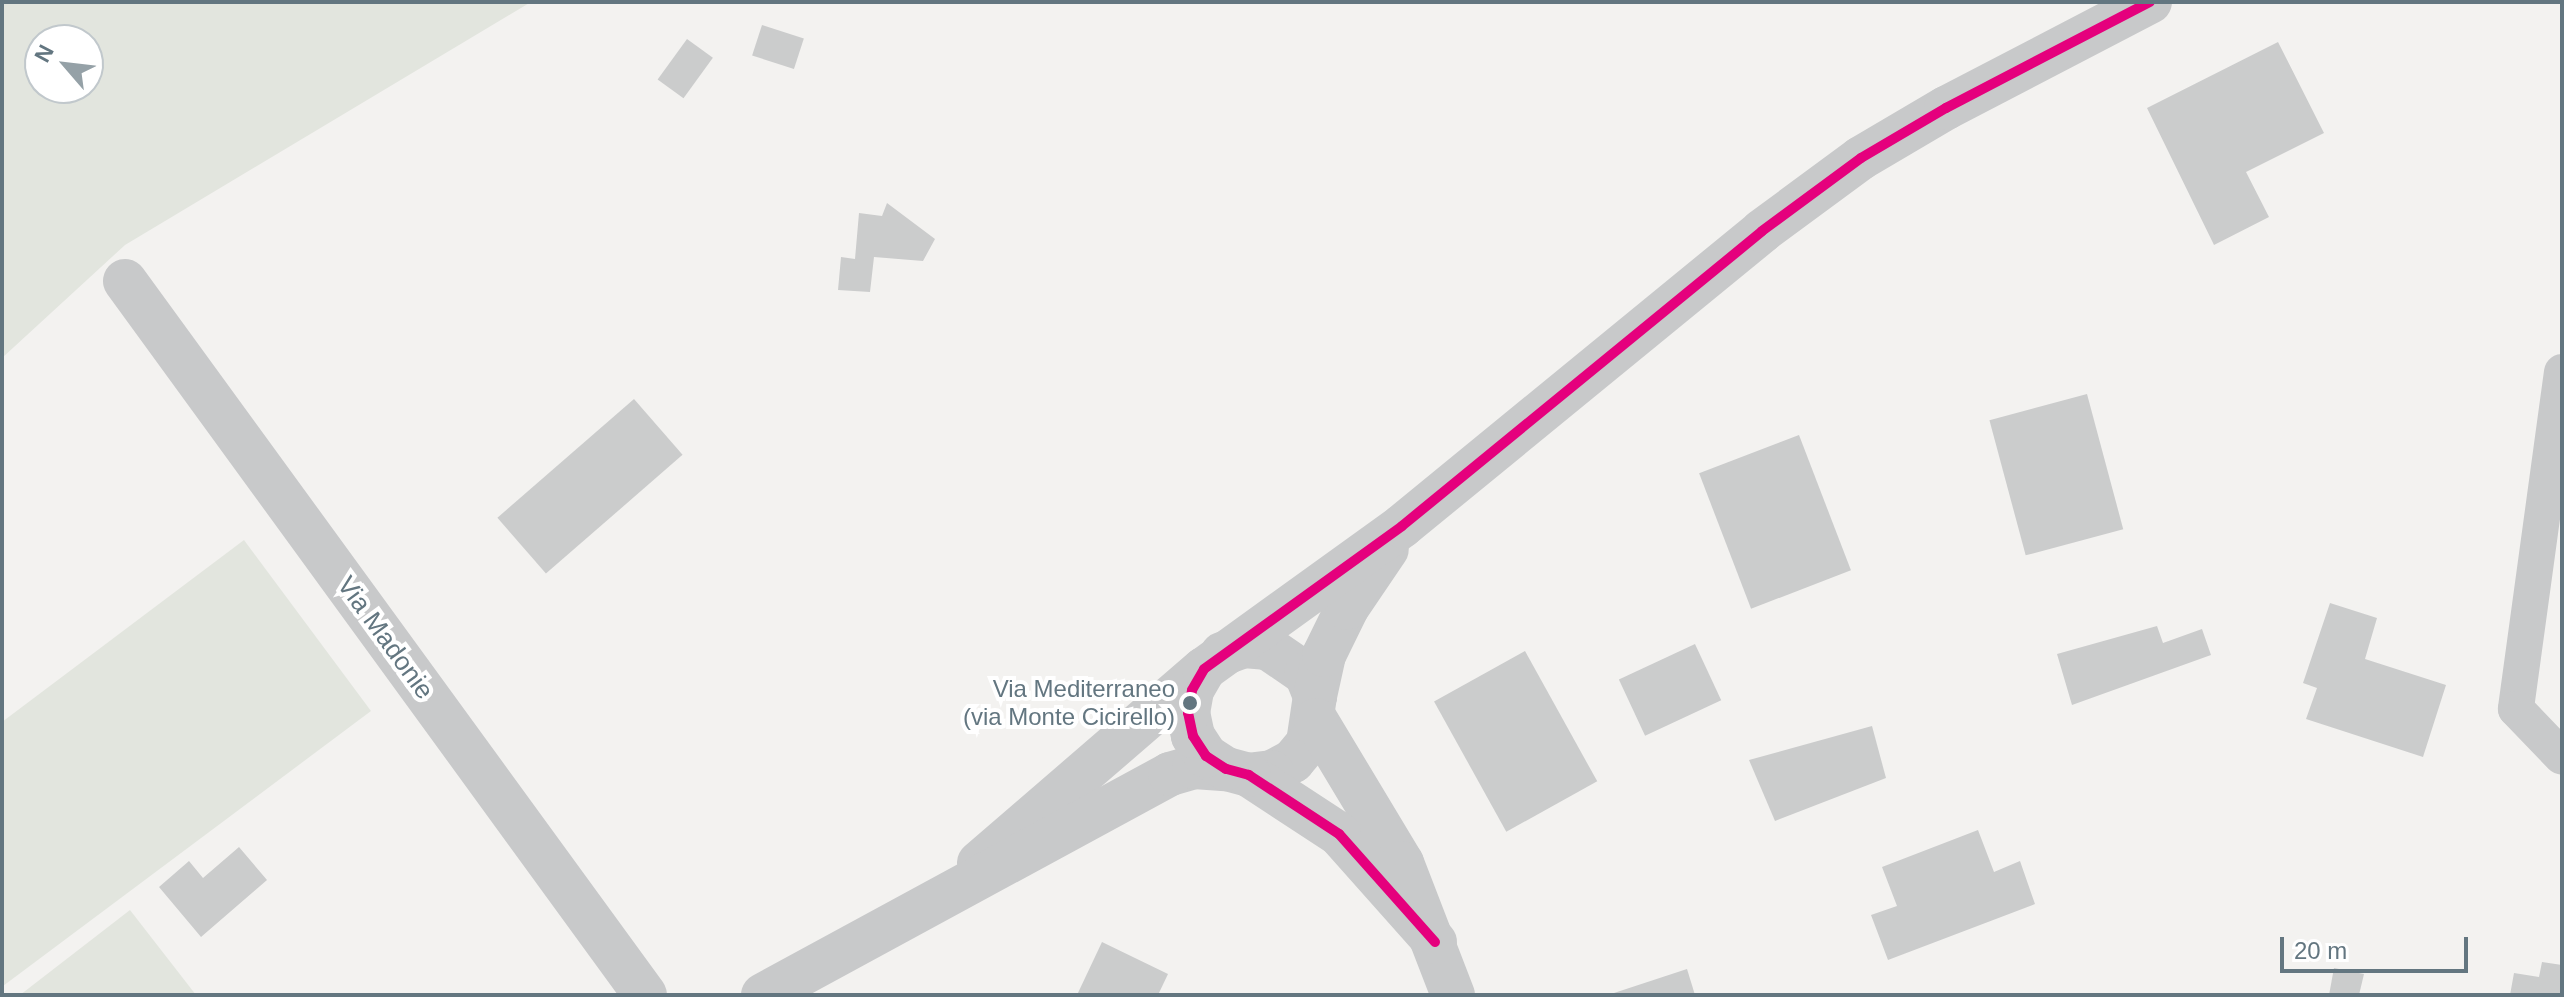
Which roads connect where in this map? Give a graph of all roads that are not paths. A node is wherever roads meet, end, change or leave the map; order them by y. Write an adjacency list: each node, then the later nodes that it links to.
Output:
1 (2150, 2): 4 (street)
2 (125, 281): 11 (street, Via Madonie)
3 (2562, 372): 7 (lane)
4 (1402, 526): 5 (street); 6 (street)
5 (1213, 661): 6 (street); 8 (street); 9 (street)
6 (1316, 708): 8 (street); 10 (street)
7 (2562, 757)
8 (1237, 772): 9 (street); 10 (street)
9 (938, 899): 12 (street)
10 (1435, 942): 13 (street)
11 (645, 995)
12 (763, 995)
13 (1453, 995)

